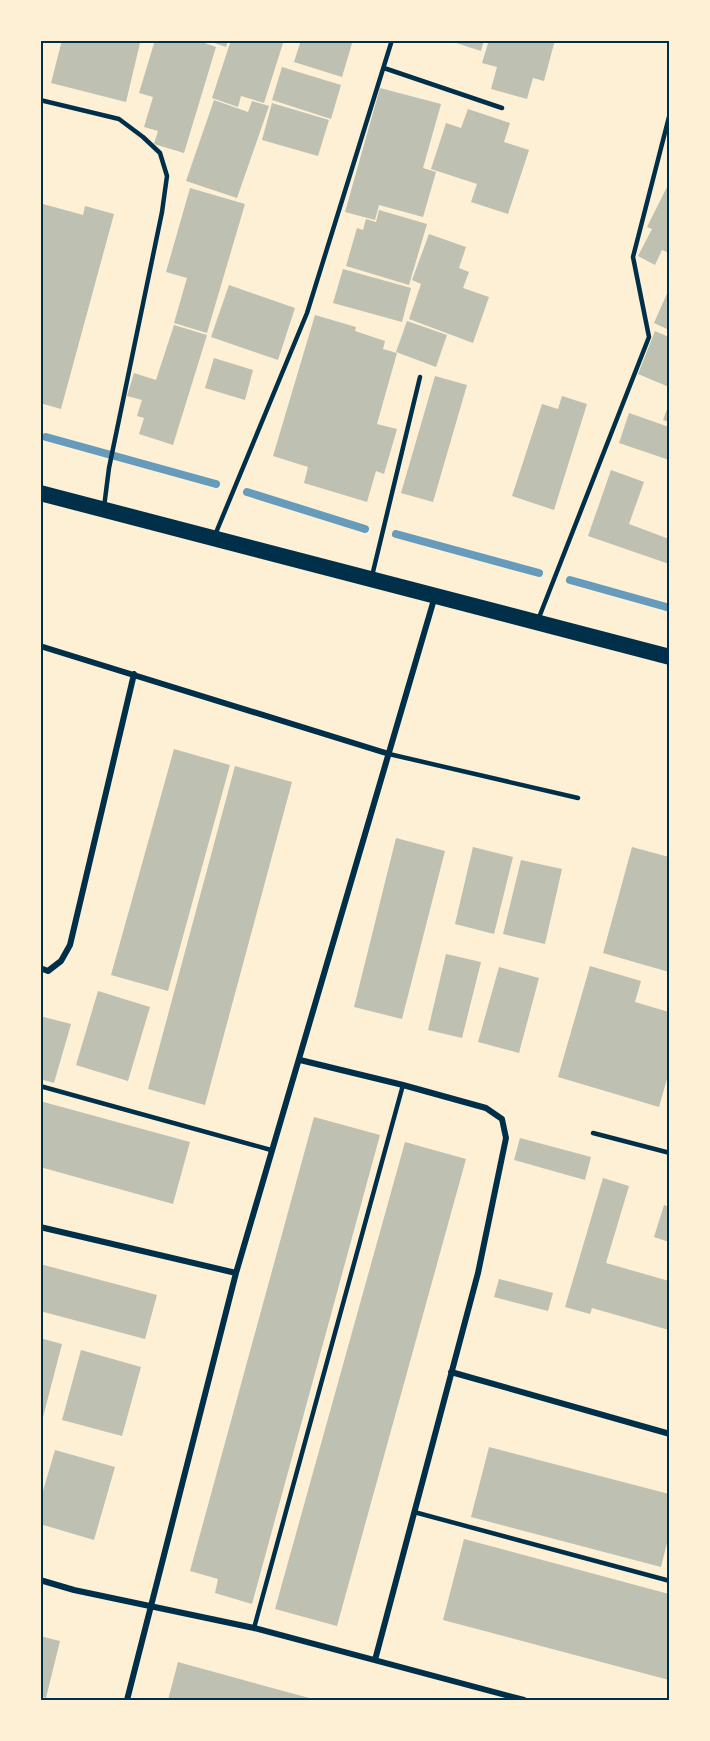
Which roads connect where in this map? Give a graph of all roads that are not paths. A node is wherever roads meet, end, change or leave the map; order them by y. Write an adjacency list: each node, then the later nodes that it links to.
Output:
1 (392, 40): 2 (lane)
2 (384, 68): 4 (lane); 9 (lane)
3 (40, 100): 8 (lane)
4 (502, 108)
5 (669, 113): 12 (lane)
6 (420, 377): 10 (lane)
7 (40, 493): 8 (highway)
8 (104, 509): 9 (highway)
9 (214, 538): 10 (highway)
10 (372, 579): 11 (highway)
11 (435, 596): 12 (highway); 16 (street)
12 (537, 622): 14 (highway)
13 (40, 646): 15 (street)
14 (669, 657)
15 (134, 674): 16 (street); 18 (street)
16 (389, 754): 17 (lane); 19 (street)
17 (578, 798)
18 (40, 968)
19 (300, 1060): 20 (street); 23 (street)
20 (403, 1085): 27 (street); 33 (lane)
21 (40, 1086): 23 (lane)
22 (593, 1133): 24 (lane)
23 (271, 1150): 26 (street)
24 (669, 1153)
25 (40, 1227): 26 (street)
26 (236, 1273): 32 (street)
27 (451, 1372): 28 (street); 29 (street)
28 (669, 1434)
29 (414, 1512): 31 (lane); 34 (street)
30 (40, 1580): 32 (street)
31 (669, 1581)
32 (152, 1606): 33 (street); 35 (street)
33 (254, 1628): 34 (street)
34 (375, 1660): 36 (street)
35 (127, 1701)
36 (524, 1701)

